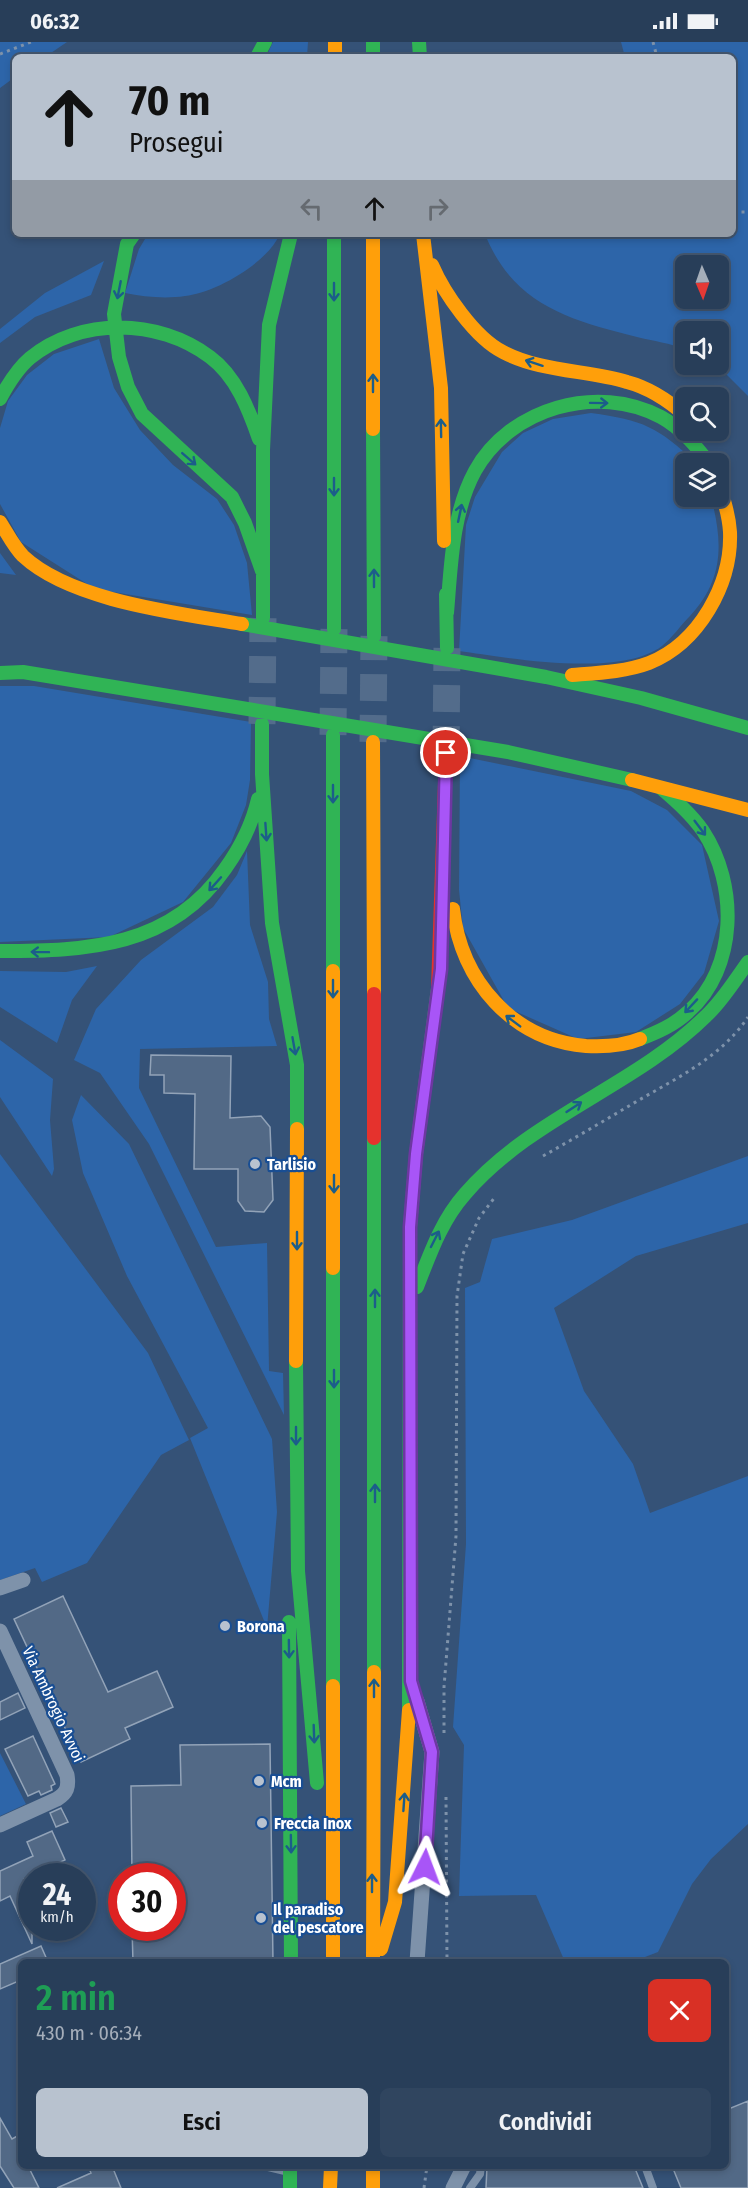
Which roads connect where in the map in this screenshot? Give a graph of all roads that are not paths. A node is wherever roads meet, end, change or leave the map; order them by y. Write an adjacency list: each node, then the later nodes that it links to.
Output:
1 (132, 237): 12 (highway, one-way to 12)
2 (290, 237): 8 (highway)
3 (334, 237): 15 (highway, one-way to 15)
4 (373, 237): 16 (highway, one-way to 4)
5 (423, 239): 7 (highway, one-way to 5); 13 (highway, one-way to 5)
6 (0, 399): 8 (highway)
7 (675, 407)
8 (263, 450): 12 (highway)
9 (701, 453): 13 (highway, one-way to 9)
10 (726, 507): 19 (highway)
11 (0, 522): 19 (highway)
12 (262, 571): 14 (highway)
13 (447, 613): 17 (highway)
14 (263, 618)
15 (334, 630)
16 (374, 636)
17 (447, 648)
18 (0, 673): 26 (highway)
19 (546, 677): 21 (highway)
20 (262, 724): 25 (highway)
21 (748, 728)
22 (333, 735): 38 (highway, one-way to 38)
23 (373, 742): 41 (highway, one-way to 23)
24 (446, 753): 28 (highway)
25 (262, 774): 29 (highway, one-way to 29); 32 (highway, one-way to 32)
26 (659, 786): 27 (highway); 28 (highway, one-way to 28)
27 (748, 810)
28 (446, 827): 31 (highway)
29 (0, 951)
30 (748, 962): 31 (highway, one-way to 30)
31 (409, 1314): 36 (highway)
32 (298, 1571): 38 (highway, one-way to 38); 39 (highway, one-way to 39)
33 (23, 1580): 34 (street)
34 (0, 1588)
35 (0, 1631): 37 (street, Via Ambrogio Avvoi)
36 (411, 1681): 42 (highway, one-way to 36); 43 (street)
37 (0, 1825)
38 (333, 1930): 40 (highway)
39 (291, 1959)
40 (333, 1959)
41 (375, 1959)
42 (376, 1959)
43 (417, 1959)
44 (290, 2169): 50 (highway)
45 (332, 2169): 51 (highway)
46 (373, 2169): 52 (highway)
47 (462, 2169): 53 (street)
48 (481, 2169): 54 (lane)
49 (646, 2169): 55 (lane)
50 (290, 2188)
51 (331, 2188)
52 (373, 2188)
53 (453, 2188)
54 (470, 2188)
55 (653, 2188)

